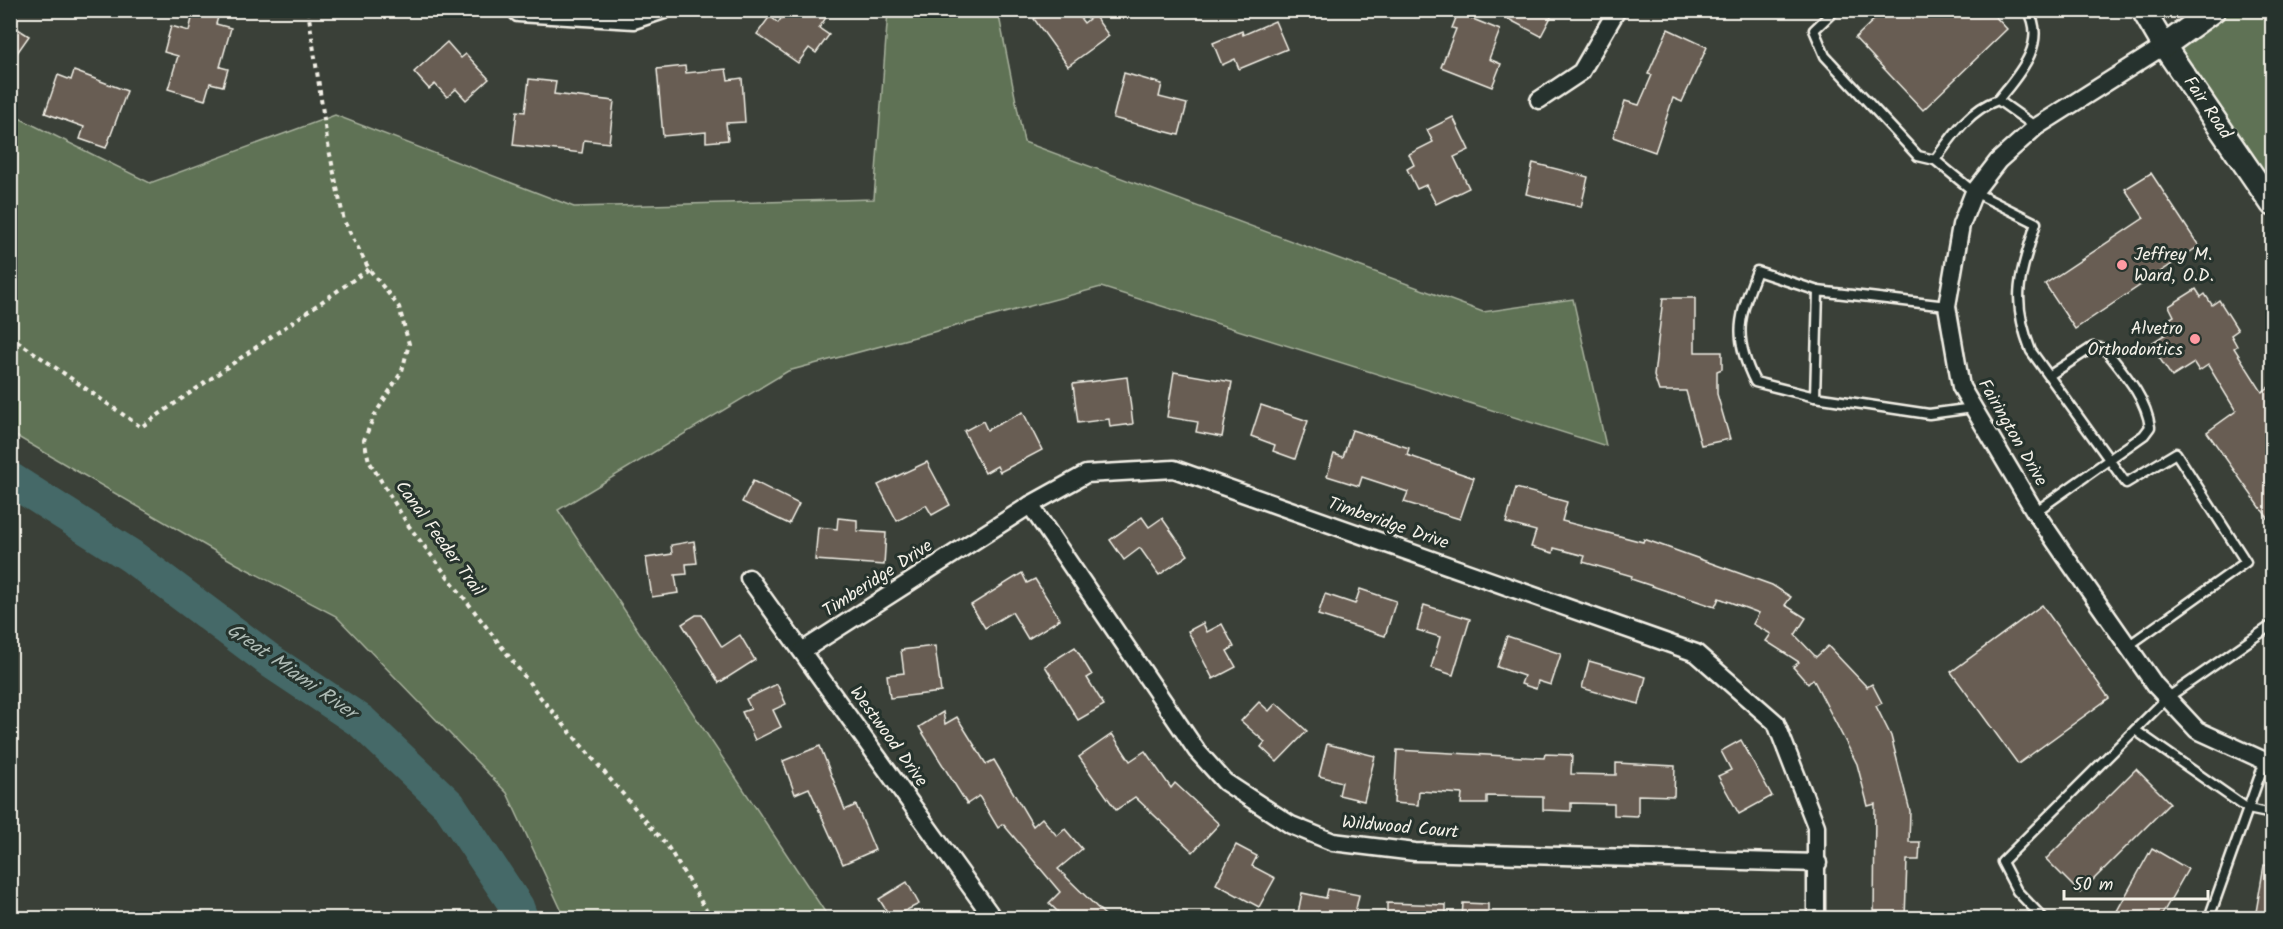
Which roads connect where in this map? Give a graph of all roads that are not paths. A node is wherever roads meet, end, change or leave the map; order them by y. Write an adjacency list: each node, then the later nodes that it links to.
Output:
1 (664, 10): 7 (street)
2 (1617, 10): 9 (street)
3 (1835, 10): 12 (lane)
4 (2028, 10): 10 (lane)
5 (2143, 10): 8 (main road, Fair Road)
6 (2214, 10): 8 (main road)
7 (519, 13)
8 (2164, 46): 11 (street, Fairington Drive); 14 (main road, Fair Road)
9 (1539, 100)
10 (1998, 100): 11 (lane); 12 (lane)
11 (2036, 127): 13 (street, Fairington Drive)
12 (1935, 160): 13 (lane)
13 (1974, 192): 16 (street, Fairington Drive); 17 (lane)
14 (2272, 204)
15 (1818, 291): 16 (lane); 18 (lane); 18 (lane)
16 (1947, 306): 19 (street, Fairington Drive)
17 (2050, 375): 20 (lane); 20 (lane)
18 (1815, 397): 19 (lane)
19 (1973, 408): 22 (street, Fairington Drive)
20 (2109, 460): 22 (lane); 25 (lane)
21 (1030, 505): 26 (street, Timberidge Drive); 32 (street, Wildwood Court); 32 (street, Timberidge Drive)
22 (2035, 512): 25 (street, Fairington Drive)
23 (749, 579): 26 (street, Westwood Drive)
24 (2272, 625): 27 (lane)
25 (2128, 646): 27 (street, Fairington Drive)
26 (802, 651): 33 (street, Westwood Drive)
27 (2167, 698): 28 (lane); 29 (street, Fairington Drive)
28 (2134, 730): 30 (lane); 35 (lane)
29 (2269, 762): 30 (lane)
30 (2248, 809): 31 (lane); 36 (lane)
31 (2272, 814)
32 (1818, 863): 34 (street, Timberidge Drive)
33 (993, 918)
34 (1816, 918)
35 (2043, 918)
36 (2209, 918)

